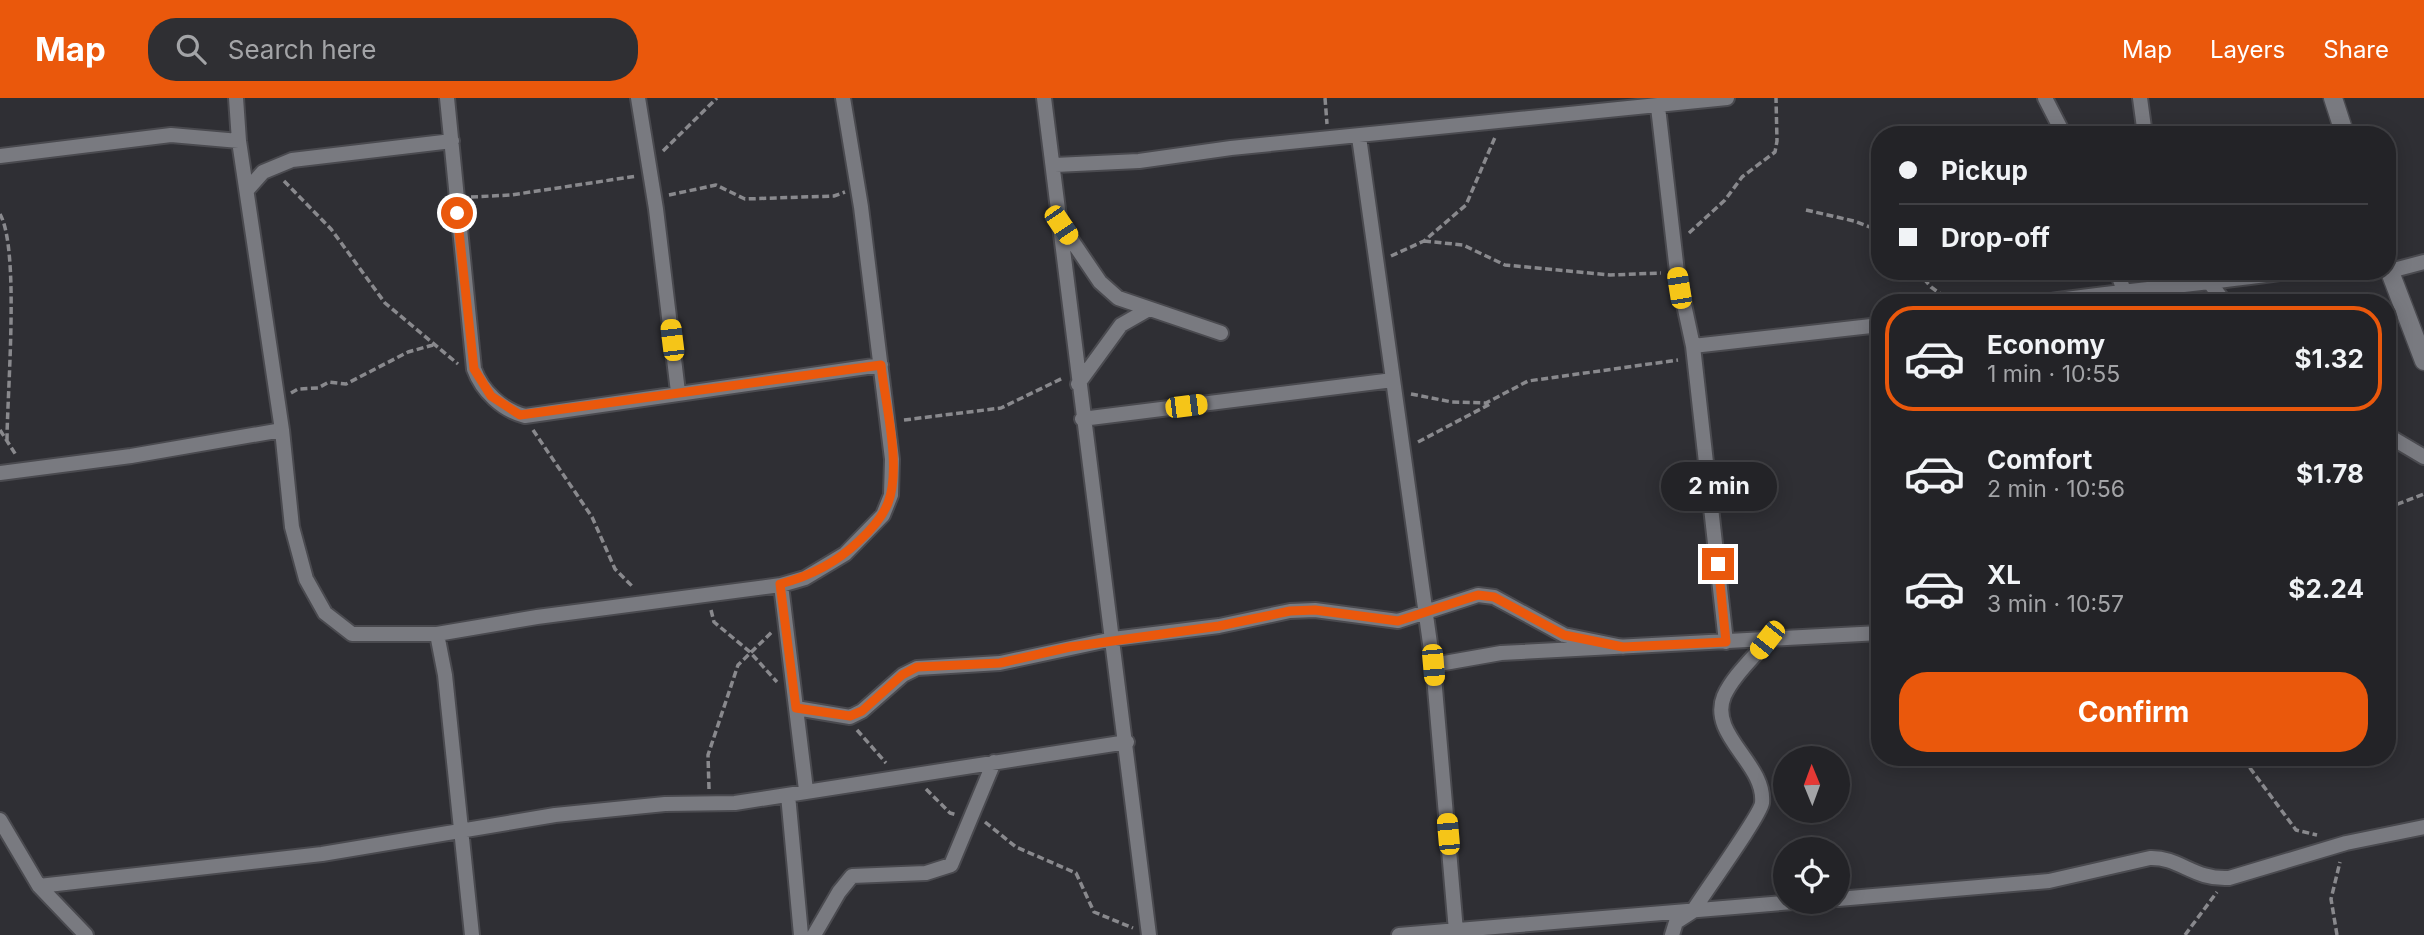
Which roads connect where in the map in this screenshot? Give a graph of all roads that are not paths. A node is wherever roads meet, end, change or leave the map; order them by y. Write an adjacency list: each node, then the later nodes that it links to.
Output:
1 (236, 98): 16 (street)
2 (447, 98): 17 (street)
3 (641, 98): 37 (street)
4 (843, 98): 34 (street)
5 (1044, 98): 19 (street)
6 (1727, 98): 11 (street)
7 (2045, 98): 12 (street)
8 (2140, 98): 13 (street)
9 (2333, 98): 14 (street)
10 (1637, 103): 11 (street); 15 (street)
11 (1658, 107): 32 (street)
12 (2059, 126)
13 (2144, 126)
14 (2342, 126)
15 (1359, 137): 19 (street); 36 (street)
16 (239, 141): 18 (street); 20 (street)
17 (452, 141): 20 (street); 37 (street)
18 (0, 156)
19 (1055, 165): 21 (street)
20 (247, 190): 39 (street)
21 (1061, 225): 29 (street); 35 (street)
22 (2424, 262): 23 (street)
23 (2396, 266)
24 (2196, 280): 27 (street)
25 (2207, 280): 28 (street)
26 (2393, 280): 33 (street)
27 (2135, 294)
28 (2218, 294)
29 (1149, 309): 31 (street); 35 (street)
30 (1871, 326): 32 (street)
31 (1221, 333)
32 (1693, 351): 49 (street)
33 (2424, 361)
34 (881, 365): 37 (street); 43 (street)
35 (1078, 378): 38 (street)
36 (1394, 385): 38 (street); 44 (street)
37 (678, 392)
38 (1082, 419): 47 (street)
39 (282, 430): 42 (street); 45 (street)
40 (2396, 440): 41 (street)
41 (2424, 457)
42 (0, 473)
43 (780, 584): 45 (street); 52 (street)
44 (1426, 614): 47 (street); 50 (street); 51 (street)
45 (437, 634): 59 (street)
46 (1871, 634): 48 (street)
47 (1113, 639): 52 (street); 53 (street)
48 (1767, 640): 49 (street); 63 (street)
49 (1726, 642): 50 (street)
50 (1623, 647): 51 (street)
51 (1433, 665): 64 (street)
52 (795, 703): 55 (street)
53 (1127, 742): 54 (street); 65 (street)
54 (994, 762): 55 (street); 69 (street)
55 (806, 790): 56 (street)
56 (788, 795): 59 (street); 68 (street)
57 (0, 820): 60 (street)
58 (2424, 827): 61 (street)
59 (460, 833): 60 (street); 67 (street)
60 (39, 886): 66 (street)
61 (1850, 898)
62 (1773, 904): 63 (street)
63 (1693, 911): 64 (street); 71 (street)
64 (1456, 930): 70 (street)
65 (1149, 934)
66 (86, 935)
67 (472, 935)
68 (801, 935)
69 (814, 935)
70 (1399, 935)
71 (1672, 935)

